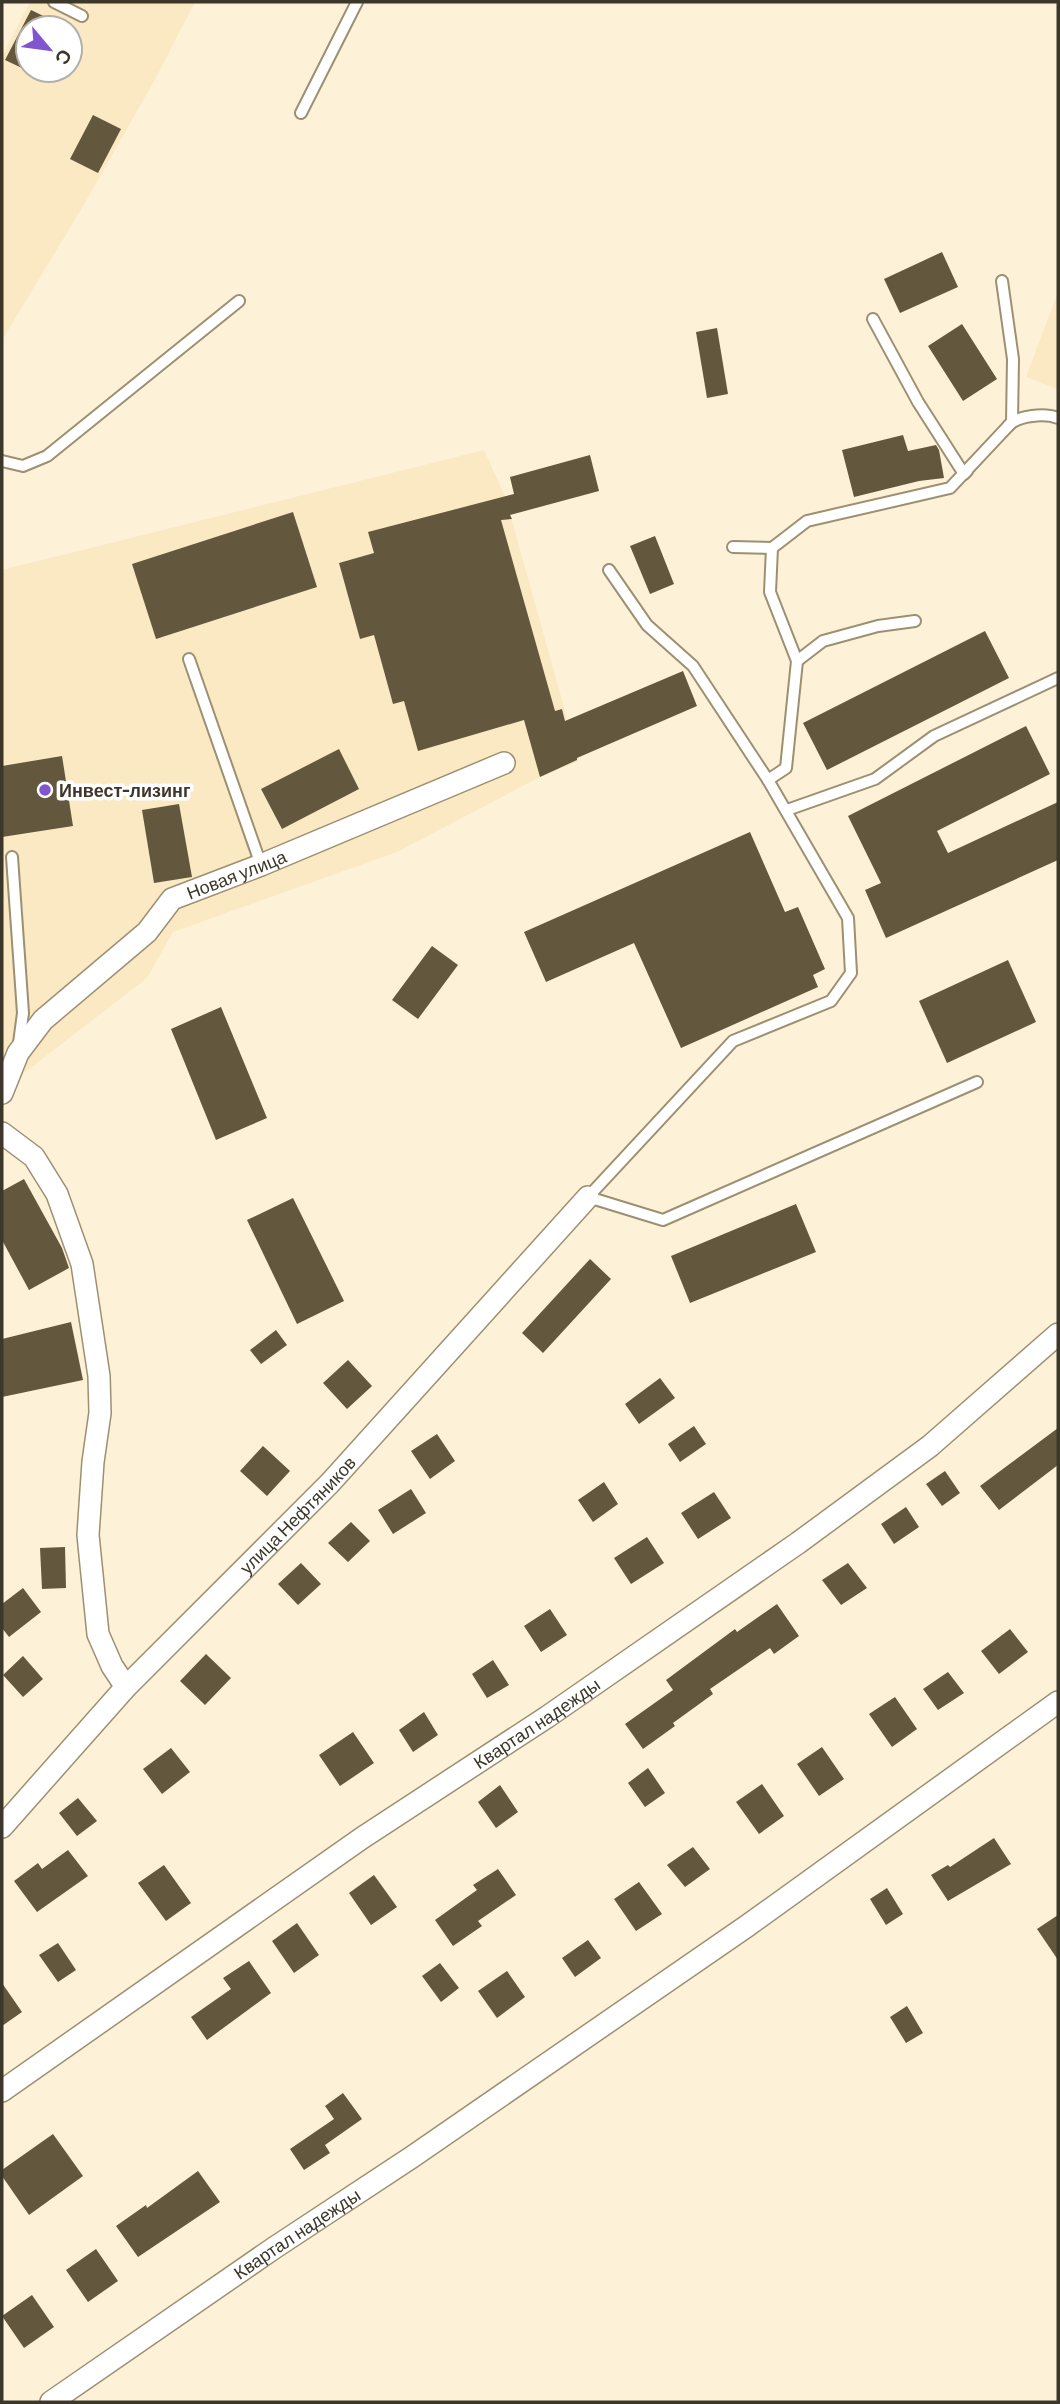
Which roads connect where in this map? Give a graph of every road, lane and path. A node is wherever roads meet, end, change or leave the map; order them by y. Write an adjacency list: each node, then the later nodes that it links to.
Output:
1 (54, 2): 3 (lane)
2 (357, 2): 4 (lane)
3 (78, 14)
4 (301, 113)
5 (1002, 281): 9 (lane)
6 (239, 301): 10 (lane)
7 (873, 319): 11 (lane)
8 (1058, 418): 9 (lane)
9 (1013, 422): 11 (lane)
10 (2, 461)
11 (964, 474): 13 (lane)
12 (733, 547): 13 (lane)
13 (772, 548): 17 (lane)
14 (609, 570): 20 (lane)
15 (915, 621): 17 (lane)
16 (189, 659): 23 (lane)
17 (797, 661): 20 (lane)
18 (1058, 678): 21 (lane)
19 (504, 763): 23 (street, Новая улица)
20 (768, 780): 21 (lane)
21 (787, 810): 28 (lane)
22 (12, 857): 24 (lane)
23 (261, 864): 24 (street, Новая улица)
24 (18, 1053): 26 (street, Новая улица)
25 (977, 1082): 28 (lane)
26 (2, 1093)
27 (2, 1133): 30 (street)
28 (588, 1197): 30 (street, улица Нефтяников)
29 (1058, 1334): 33 (street, Квартал надежды)
30 (126, 1687): 32 (street, улица Нефтяников)
31 (1058, 1702): 34 (street, Квартал надежды)
32 (2, 1827)
33 (2, 2091)
34 (51, 2402)

